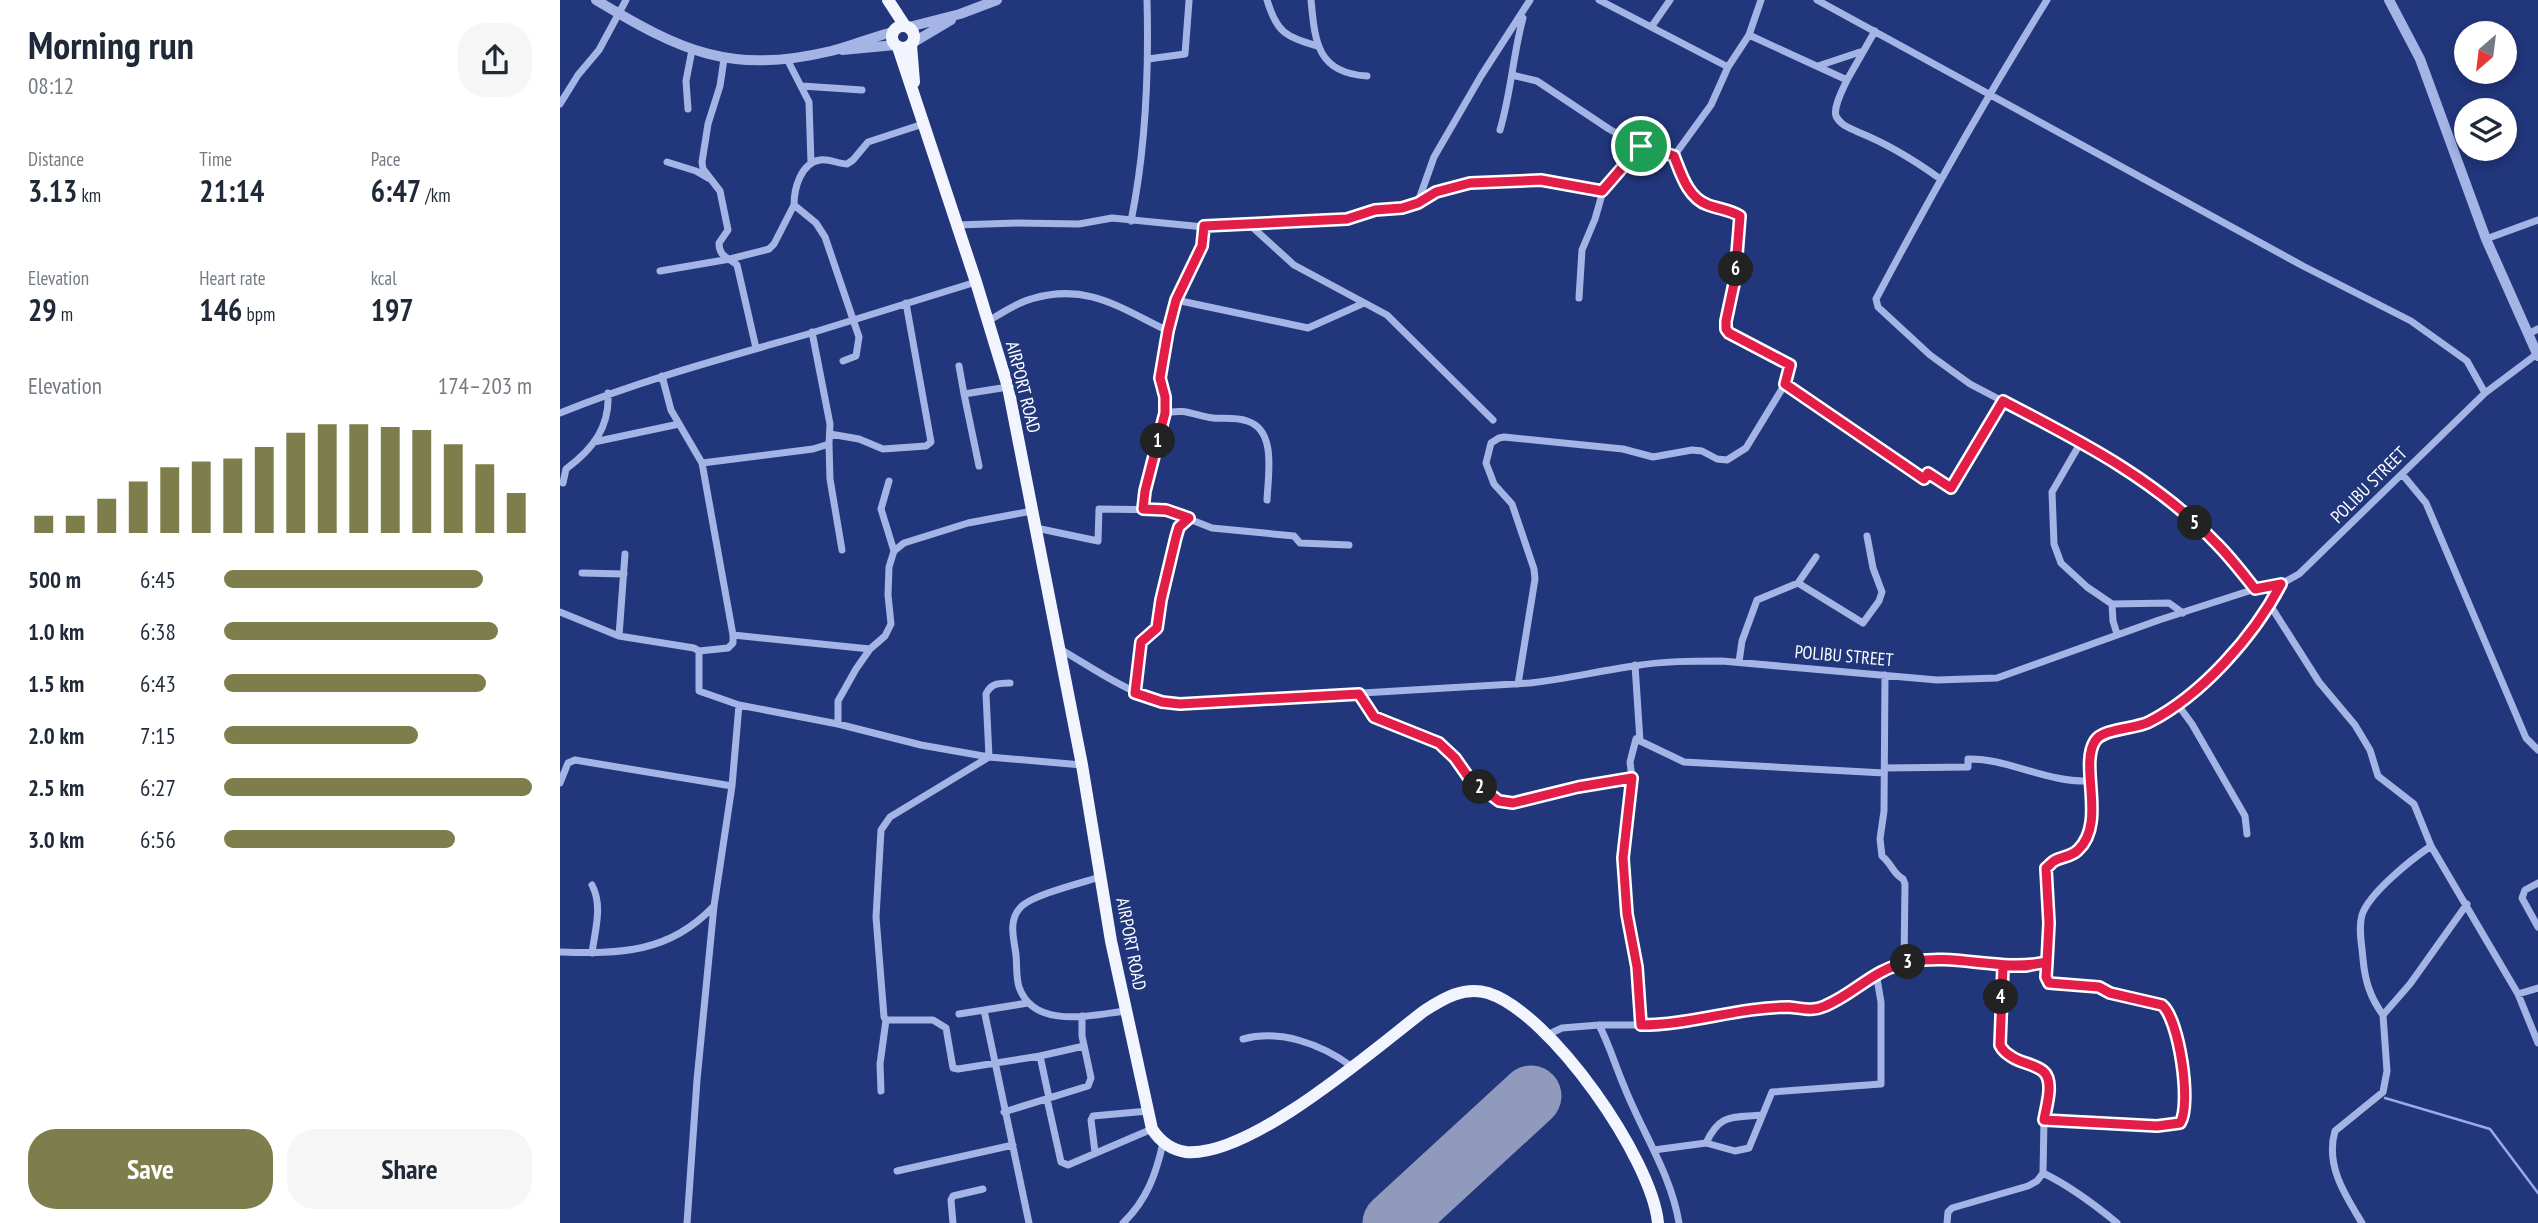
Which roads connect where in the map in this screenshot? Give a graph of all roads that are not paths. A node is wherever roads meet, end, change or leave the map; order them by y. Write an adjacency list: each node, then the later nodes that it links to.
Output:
1 (596, 0): 17 (street)
2 (626, 0): 17 (street)
3 (885, 0): 20 (highway)
4 (997, 0): 18 (street)
5 (1147, 0): 30 (street)
6 (1267, 0): 24 (street)
7 (1311, 0): 24 (street)
8 (1530, 0): 16 (street)
9 (1599, 0): 19 (street)
10 (1670, 0): 19 (street)
11 (1760, 0): 22 (street)
12 (1817, 0): 21 (street)
13 (2047, 0): 38 (street)
14 (2389, 0): 57 (street)
15 (1189, 1): 30 (street)
16 (1524, 10): 33 (street); 50 (street)
17 (618, 13): 25 (street); 39 (street)
18 (960, 14): 20 (street); 23 (street)
19 (1652, 26): 32 (street)
20 (901, 28): 23 (highway); 23 (highway); 26 (street)
21 (1875, 31): 27 (street); 38 (street)
22 (1749, 35): 31 (street); 32 (street)
23 (905, 45): 26 (street); 41 (highway, AIRPORT ROAD)
24 (1317, 46): 34 (street)
25 (692, 50): 28 (street); 40 (street)
26 (834, 51): 29 (street)
27 (1861, 52): 31 (street); 35 (street)
28 (724, 58): 29 (street); 48 (street)
29 (787, 59): 36 (street)
30 (1148, 59): 52 (street)
31 (1818, 66): 35 (street)
32 (1728, 67): 44 (street)
33 (1512, 75): 42 (street); 43 (street)
34 (1367, 76)
35 (1847, 80): 47 (street)
36 (802, 86): 37 (street); 46 (street)
37 (862, 90)
38 (1989, 93): 47 (street); 77 (street)
39 (560, 104)
40 (688, 110)
41 (923, 124): 46 (street); 54 (highway, AIRPORT ROAD)
42 (1500, 130)
43 (1641, 146): 44 (street); 49 (street)
44 (1674, 156): 75 (street)
45 (667, 162): 48 (street)
46 (811, 163): 51 (street)
47 (1939, 178): 80 (street)
48 (711, 181): 58 (street)
49 (1602, 191): 50 (street); 61 (street)
50 (1418, 203): 56 (street)
51 (794, 205): 58 (street); 65 (street)
52 (1131, 220): 54 (street); 55 (street)
53 (2538, 220): 57 (street)
54 (957, 225): 60 (highway, AIRPORT ROAD)
55 (1204, 226): 56 (street); 62 (street)
56 (1251, 226): 64 (street)
57 (2486, 239): 69 (street)
58 (730, 259): 59 (street); 70 (street)
59 (660, 271)
60 (976, 282): 63 (street); 66 (highway, AIRPORT ROAD)
61 (1579, 298)
62 (1176, 300): 64 (street); 67 (street)
63 (906, 303): 65 (street); 85 (street)
64 (1364, 303): 83 (street)
65 (852, 319): 68 (street); 72 (street)
66 (988, 321): 67 (street); 76 (highway, AIRPORT ROAD)
67 (1168, 331): 82 (street)
68 (812, 332): 70 (street); 85 (street)
69 (2533, 332): 71 (street)
70 (756, 348): 74 (street)
71 (2537, 355): 77 (street, POLIBU STREET)
72 (843, 361)
73 (958, 366): 79 (street)
74 (662, 376): 78 (street); 84 (street)
75 (1785, 384): 80 (street); 124 (street)
76 (1008, 387): 79 (street); 96 (highway, AIRPORT ROAD)
77 (2485, 393): 91 (street, POLIBU STREET)
78 (608, 394): 81 (street); 86 (street)
79 (964, 394): 90 (street)
80 (2003, 401): 87 (street)
81 (560, 413)
82 (1165, 413): 94 (street); 95 (street)
83 (1493, 420)
84 (679, 424): 86 (street); 89 (street)
85 (830, 434): 88 (street)
86 (594, 442): 93 (street)
87 (2081, 442): 109 (street); 110 (street)
88 (829, 444): 89 (street); 101 (street)
89 (702, 463): 115 (street)
90 (979, 466)
91 (2402, 474): 108 (street, POLIBU STREET); 131 (street)
92 (889, 481): 102 (street)
93 (564, 483)
94 (1267, 500)
95 (1143, 509): 97 (street); 98 (street)
96 (1032, 510): 98 (highway, AIRPORT ROAD); 102 (street)
97 (1189, 518): 100 (street); 125 (street)
98 (1036, 528): 117 (highway, AIRPORT ROAD)
99 (1867, 536): 107 (street)
100 (1349, 545)
101 (842, 550)
102 (894, 551): 118 (street)
103 (625, 554): 106 (street)
104 (1816, 557): 107 (street)
105 (582, 573): 106 (street)
106 (624, 574): 116 (street)
107 (1798, 583): 120 (street)
108 (2281, 584): 109 (street, POLIBU STREET); 111 (street)
109 (2255, 589): 113 (street, POLIBU STREET)
110 (2112, 604): 113 (street); 114 (street)
111 (2270, 605): 128 (street); 141 (street)
112 (560, 612): 116 (street)
113 (2183, 612): 114 (street, POLIBU STREET)
114 (2117, 634): 122 (street, POLIBU STREET)
115 (733, 635): 118 (street); 119 (street)
116 (619, 636): 119 (street)
117 (1059, 648): 125 (street, POLIBU STREET); 133 (highway, AIRPORT ROAD)
118 (870, 649): 129 (street)
119 (699, 651): 127 (street)
120 (1739, 662): 121 (street, POLIBU STREET); 122 (street, POLIBU STREET)
121 (1634, 665): 124 (street, POLIBU STREET); 130 (street)
122 (1885, 675): 135 (street)
123 (1010, 683): 132 (street)
124 (1518, 684): 126 (street, POLIBU STREET)
125 (1135, 693): 126 (street, POLIBU STREET)
126 (1359, 694): 136 (street)
127 (739, 705): 129 (street); 139 (street)
128 (2178, 705): 137 (street); 140 (street)
129 (838, 724): 132 (street)
130 (1636, 739): 135 (street); 136 (street)
131 (2538, 750)
132 (989, 757): 133 (street); 162 (street)
133 (1082, 765): 142 (highway, AIRPORT ROAD)
134 (562, 769): 138 (street); 139 (street)
135 (1884, 770): 137 (street); 151 (street)
136 (1632, 778): 164 (street)
137 (2091, 781): 150 (street)
138 (560, 783)
139 (732, 786): 146 (street)
140 (2247, 834)
141 (2431, 846): 145 (street); 160 (street)
142 (1100, 877): 156 (street); 158 (highway, AIRPORT ROAD)
143 (2538, 883): 147 (street)
144 (592, 885): 149 (street)
145 (2467, 904): 155 (street); 160 (street)
146 (713, 906): 149 (street); 187 (street)
147 (2538, 927)
148 (560, 952): 149 (street)
149 (592, 953)
150 (2047, 962): 152 (street); 177 (street)
151 (1904, 963): 152 (street); 153 (street)
152 (2003, 966): 177 (street)
153 (1875, 973): 164 (street); 176 (street)
154 (2538, 988): 155 (street)
155 (2518, 994): 167 (street)
156 (1028, 1003): 157 (street); 161 (street)
157 (984, 1010): 159 (street); 170 (street)
158 (1126, 1011): 161 (street); 174 (highway, AIRPORT ROAD)
159 (959, 1014)
160 (2383, 1015): 195 (street)
161 (1082, 1016): 168 (street)
162 (886, 1020): 170 (street); 172 (street)
163 (1599, 1025): 164 (street); 165 (street); 182 (street)
164 (1641, 1025)
165 (1547, 1035): 171 (highway); 191 (highway)
166 (1243, 1039): 171 (street)
167 (2538, 1043)
168 (1084, 1046): 169 (street); 173 (street)
169 (1041, 1056): 170 (street); 173 (street)
170 (995, 1063): 175 (street)
171 (1351, 1066): 179 (highway)
172 (881, 1091)
173 (1048, 1098): 175 (street); 183 (street)
174 (1148, 1111): 178 (highway, AIRPORT ROAD); 183 (street)
175 (1004, 1112): 181 (street)
176 (1762, 1115): 180 (street); 180 (street)
177 (2044, 1120): 185 (street)
178 (1152, 1129): 179 (highway, AIRPORT ROAD); 183 (street)
179 (1163, 1143): 190 (street)
180 (1706, 1143): 182 (street)
181 (1013, 1146): 184 (street); 189 (street)
182 (1654, 1150): 192 (street)
183 (1095, 1152)
184 (897, 1171)
185 (2043, 1173): 193 (street); 194 (street)
186 (983, 1189): 188 (street)
187 (687, 1223)
188 (953, 1223)
189 (1029, 1223)
190 (1123, 1223)
191 (1658, 1223)
192 (1679, 1223)
193 (1947, 1223)
194 (2117, 1223)
195 (2362, 1223)

